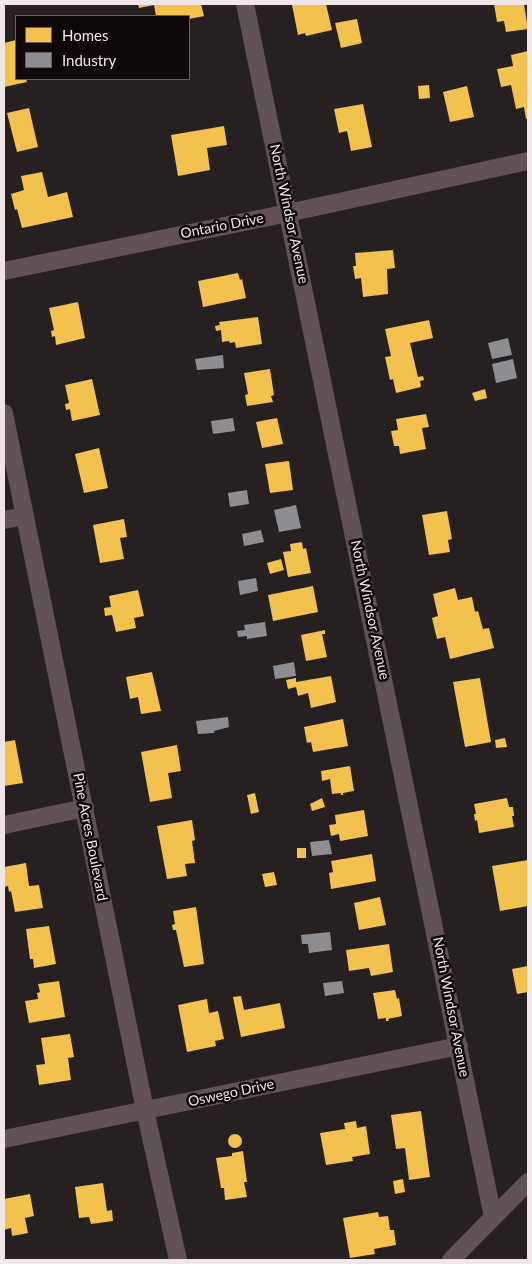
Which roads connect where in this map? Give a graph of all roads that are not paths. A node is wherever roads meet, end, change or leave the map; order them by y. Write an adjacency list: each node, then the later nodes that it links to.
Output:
1 (245, 4): 3 (street, North Windsor Avenue)
2 (528, 161): 3 (street, Ontario Drive)
3 (288, 213): 4 (street, Ontario Drive); 10 (street, North Windsor Avenue)
4 (4, 271)
5 (4, 413): 6 (street, Pine Acres Boulevard)
6 (25, 516): 7 (street); 8 (street, Pine Acres Boulevard)
7 (4, 520)
8 (85, 808): 9 (street); 11 (street, Pine Acres Boulevard)
9 (4, 825)
10 (459, 1046): 11 (street, Oswego Drive); 14 (street, North Windsor Avenue)
11 (146, 1110): 12 (street, Oswego Drive); 15 (street, Pine Acres Boulevard)
12 (4, 1139)
13 (528, 1182): 14 (street)
14 (493, 1217): 16 (street)
15 (178, 1260)
16 (450, 1260)

